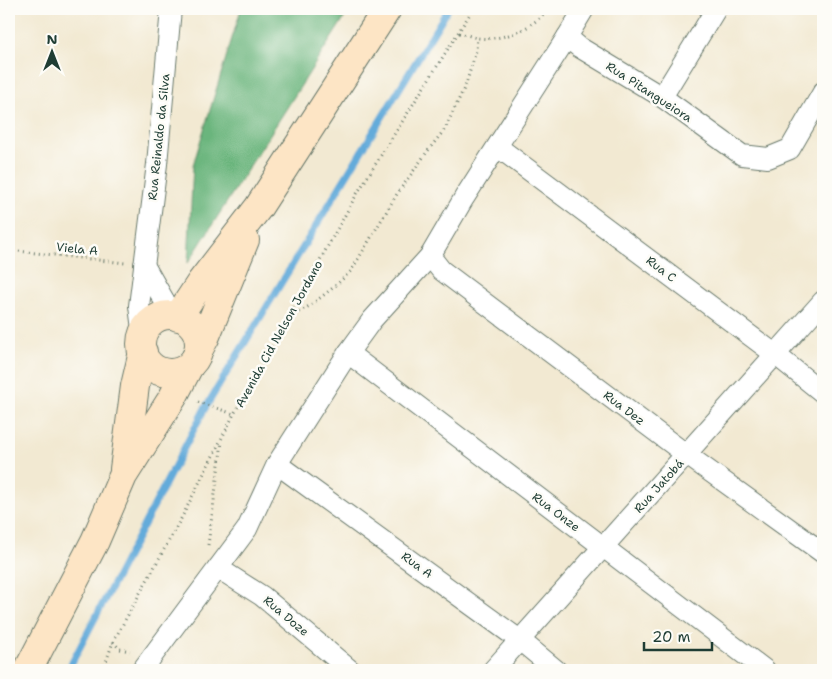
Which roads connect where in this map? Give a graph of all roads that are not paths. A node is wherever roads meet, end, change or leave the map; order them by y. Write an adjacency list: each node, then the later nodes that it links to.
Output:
1 (171, 9): 11 (street, Rua Reinaldo da Silva)
2 (387, 9): 9 (street)
3 (584, 9): 5 (street)
4 (716, 9): 7 (street)
5 (567, 37): 7 (street, Rua Pitangueiora); 8 (street)
6 (823, 92): 7 (street, Rua Pitangueiora)
7 (662, 97)
8 (498, 147): 10 (street); 16 (street, Rua C)
9 (258, 208): 13 (street); 17 (street)
10 (430, 256): 15 (street); 19 (street, Rua Dez)
11 (144, 265): 13 (street); 14 (street, Rua Reinaldo da Silva)
12 (823, 301): 16 (street, Rua Jatobá)
13 (175, 316): 14 (street); 17 (street)
14 (143, 345): 17 (street); 21 (street)
15 (348, 353): 20 (street); 22 (street, Rua Onze)
16 (776, 355): 18 (street, Rua C); 19 (street, Rua Jatobá)
17 (194, 358): 21 (street)
18 (823, 393)
19 (686, 455): 22 (street, Rua Jatobá); 23 (street, Rua Dez)
20 (277, 464): 24 (street); 25 (street, Rua A)
21 (123, 476): 26 (street)
22 (603, 548): 25 (street, Rua Jatobá); 31 (street, Rua Onze)
23 (823, 553)
24 (220, 566): 27 (street); 28 (street, Rua Doze)
25 (521, 641): 29 (street, Rua Jatobá); 30 (street, Rua A)
26 (28, 670)
27 (142, 670)
28 (350, 670)
29 (493, 670)
30 (556, 670)
31 (765, 670)

